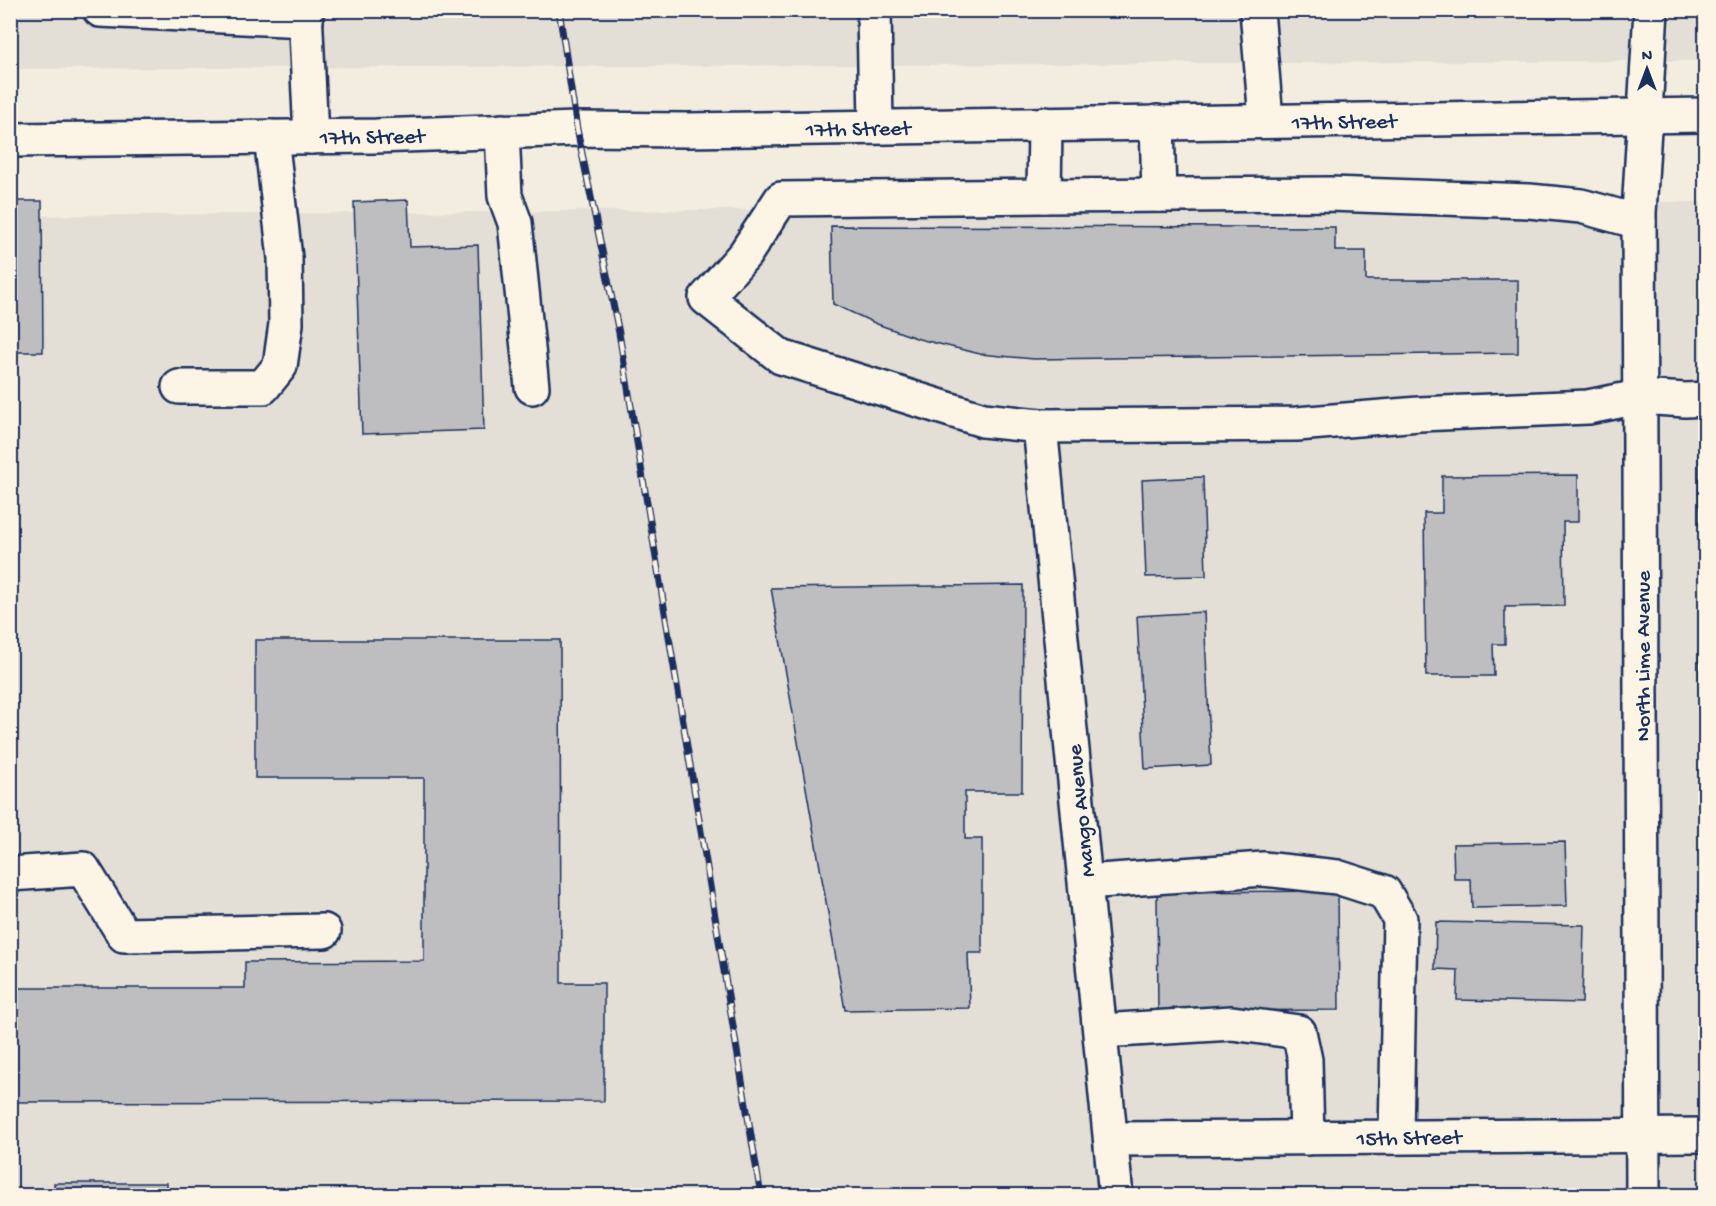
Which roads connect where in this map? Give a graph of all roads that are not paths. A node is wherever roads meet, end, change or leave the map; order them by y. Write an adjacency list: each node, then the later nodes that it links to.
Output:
1 (100, 10): 5 (street)
2 (874, 10): 11 (street)
3 (1257, 10): 8 (street)
4 (1651, 10): 6 (street, North Lime Avenue)
5 (305, 15): 14 (street)
6 (1645, 116): 7 (street, 17th Street); 8 (street, 17th Street); 18 (street, North Lime Avenue)
7 (1706, 116)
8 (1266, 120): 9 (street, 17th Street)
9 (1157, 122): 10 (street, 17th Street); 16 (street)
10 (1045, 124): 11 (street, 17th Street); 17 (street)
11 (876, 126): 12 (street, 17th Street)
12 (502, 131): 14 (street, 17th Street); 20 (street)
13 (271, 137): 14 (street, 17th Street); 15 (street, 17th Street); 19 (street)
14 (311, 137)
15 (10, 140)
16 (1159, 195): 17 (street); 18 (street)
17 (1044, 196): 23 (street)
18 (1639, 222): 21 (street, North Lime Avenue)
19 (179, 387)
20 (532, 387)
21 (1639, 397): 22 (street); 23 (street); 29 (street, North Lime Avenue)
22 (1706, 399)
23 (1040, 426): 25 (street, Mango Avenue)
24 (10, 874): 26 (street)
25 (1086, 882): 27 (street, Mango Avenue); 30 (street)
26 (324, 931)
27 (1101, 1031): 31 (street); 32 (street, Mango Avenue)
28 (1706, 1135): 29 (street, 15th Street)
29 (1643, 1136): 30 (street, 15th Street); 34 (street, North Lime Avenue)
30 (1396, 1137): 31 (street, 15th Street)
31 (1307, 1138): 32 (street, 15th Street)
32 (1112, 1139): 33 (street, Mango Avenue)
33 (1116, 1196)
34 (1643, 1196)

